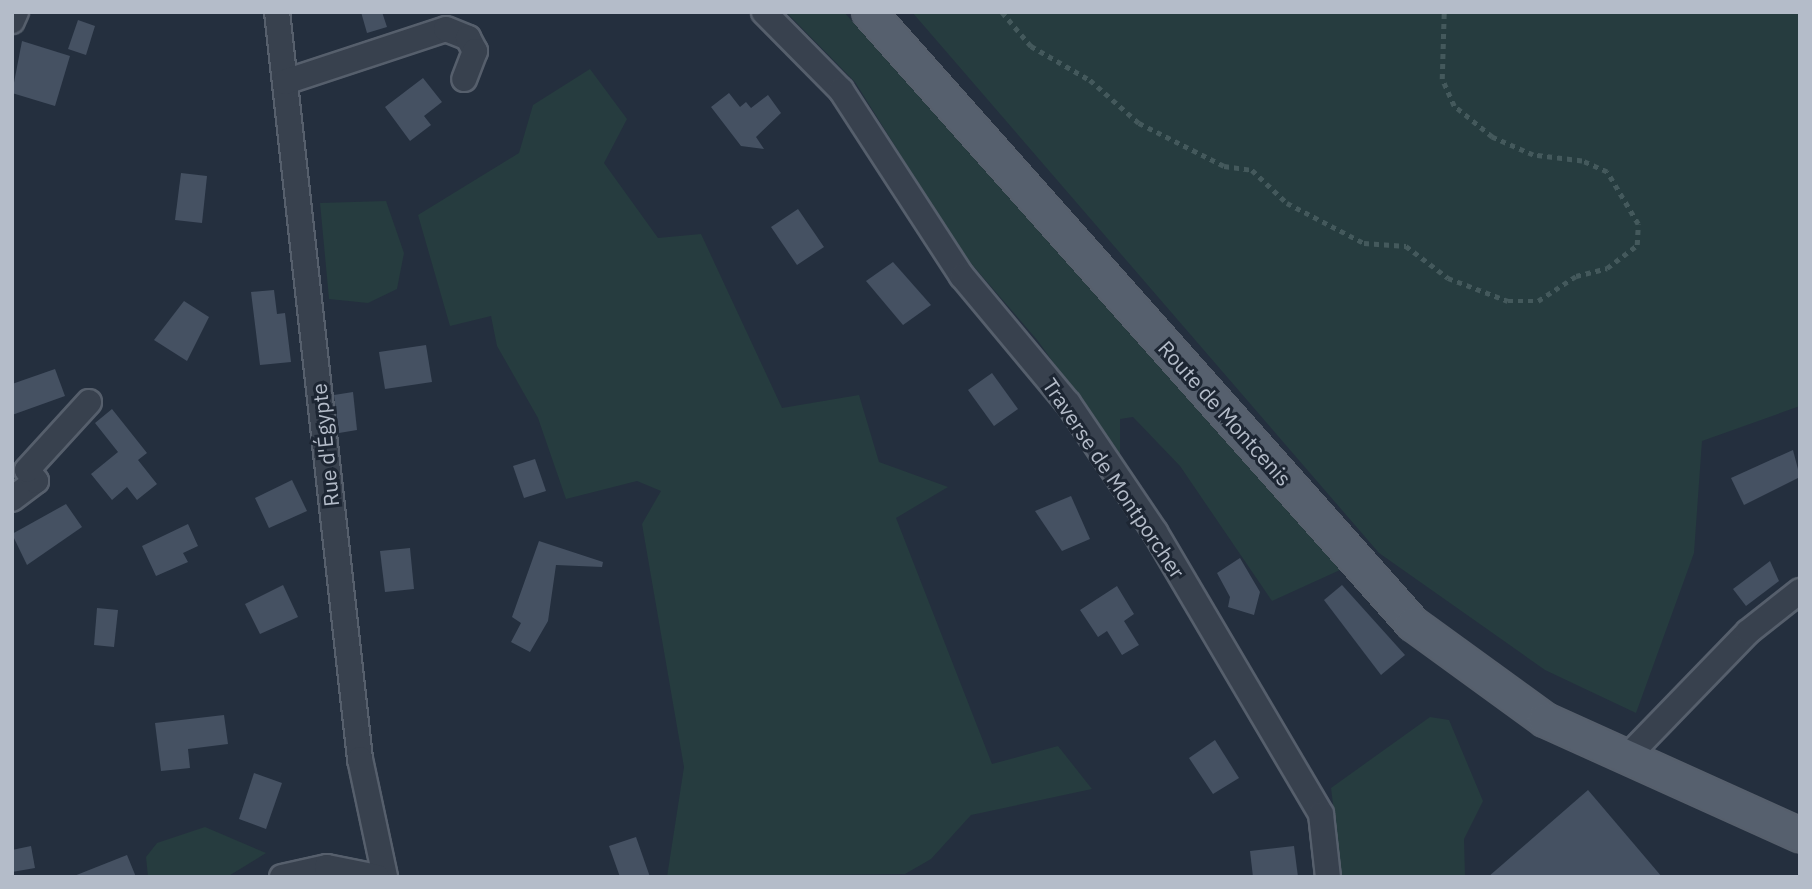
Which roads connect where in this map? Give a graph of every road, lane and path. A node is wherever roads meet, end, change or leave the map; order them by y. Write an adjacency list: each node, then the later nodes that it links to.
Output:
1 (16, 12): 7 (street)
2 (277, 12): 9 (street, Rue d'Égypte)
3 (764, 12): 18 (street, Traverse de Montporcher)
4 (869, 12): 13 (main road, Route de Montcenis)
5 (1002, 12): 6 (path)
6 (1444, 12)
7 (12, 21)
8 (464, 79): 9 (street)
9 (285, 82): 17 (street, Rue d'Égypte)
10 (89, 402): 11 (street)
11 (12, 499)
12 (1800, 591): 13 (street)
13 (1626, 758): 14 (main road, Route de Montcenis)
14 (1800, 835)
15 (282, 877): 16 (street)
16 (377, 877)
17 (385, 877)
18 (1328, 877)

